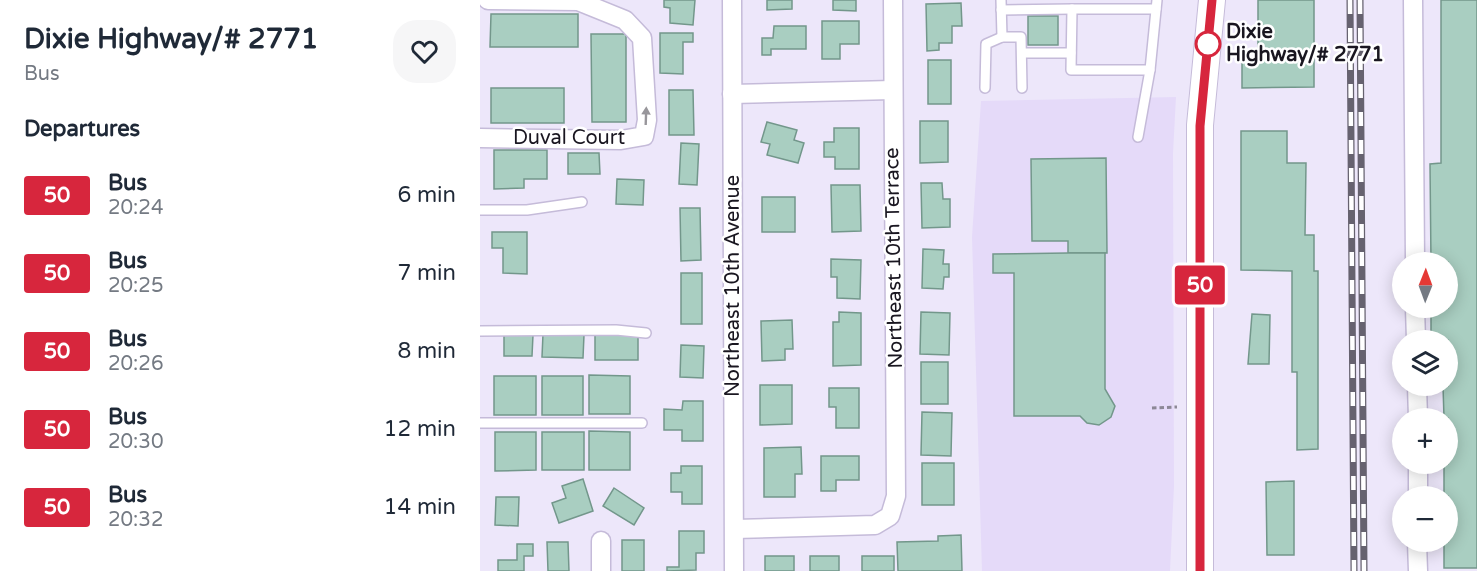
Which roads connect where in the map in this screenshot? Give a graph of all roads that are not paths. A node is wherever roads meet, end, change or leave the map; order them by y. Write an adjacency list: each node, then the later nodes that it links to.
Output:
1 (488, 0): 18 (street, Duval Court, one-way to 1)
2 (732, 0): 16 (street, Northeast 10th Avenue)
3 (893, 0): 15 (street, Northeast 10th Terrace)
4 (1212, 0): 31 (main road)
5 (1413, 0): 21 (street)
6 (1001, 5): 8 (lane); 9 (lane)
7 (1157, 5): 8 (lane); 12 (lane)
8 (1072, 9): 11 (lane)
9 (1002, 37): 10 (lane); 13 (lane)
10 (1022, 53): 11 (lane); 14 (lane)
11 (1071, 53): 12 (lane)
12 (1150, 69): 17 (lane)
13 (985, 88)
14 (1022, 88)
15 (892, 90): 16 (street); 26 (street, Northeast 10th Terrace)
16 (732, 94): 26 (street, Northeast 10th Avenue)
17 (1138, 137)
18 (480, 138)
19 (582, 202): 20 (lane)
20 (480, 210)
21 (1415, 252)
22 (480, 331): 23 (lane)
23 (646, 333)
24 (480, 423): 25 (lane)
25 (642, 423)
26 (735, 529): 30 (street, Northeast 10th Avenue)
27 (601, 541): 29 (street)
28 (1418, 552): 32 (street)
29 (601, 571)
30 (734, 571)
31 (1200, 571)
32 (1418, 571)

